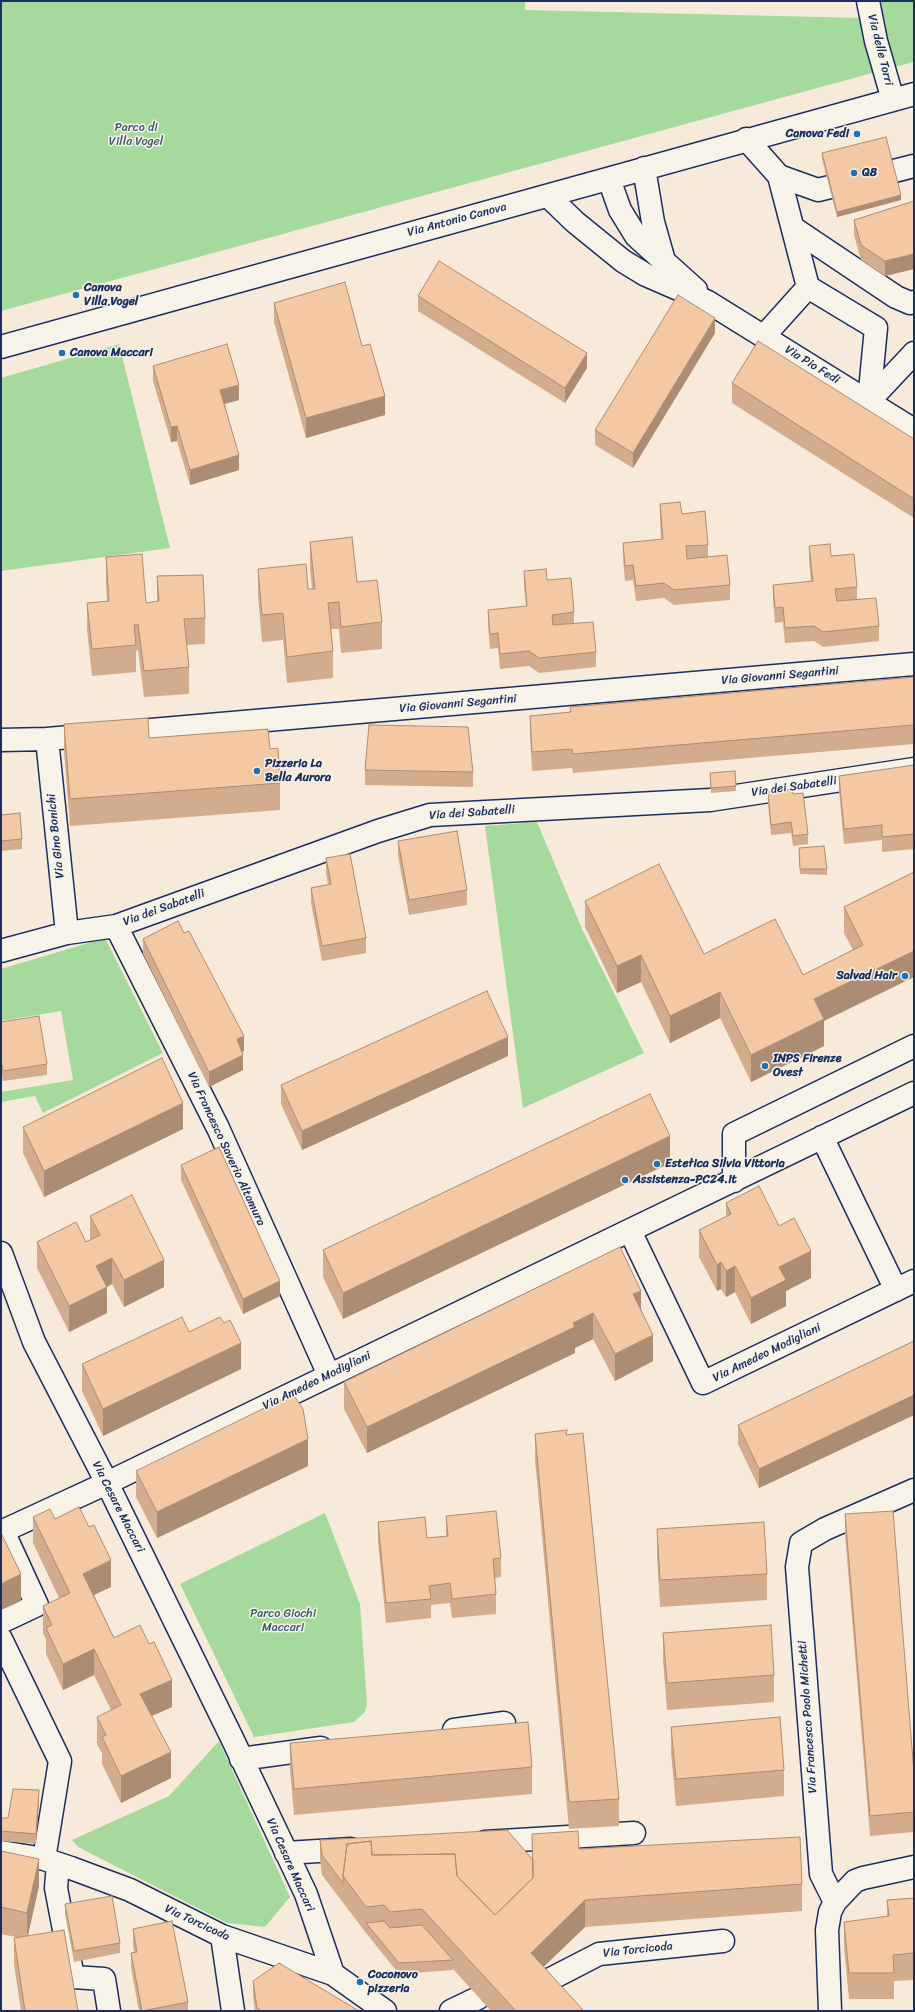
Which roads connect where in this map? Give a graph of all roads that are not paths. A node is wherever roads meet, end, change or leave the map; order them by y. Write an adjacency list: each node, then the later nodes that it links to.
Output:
1 (868, 1): 2 (street, Via delle Torri)
2 (904, 97): 3 (street, Via Antonio Canova)
3 (746, 139): 5 (street, Via Antonio Canova); 6 (street)
4 (914, 166): 6 (street)
5 (644, 168): 7 (street, Via Antonio Canova); 10 (street)
6 (779, 176): 9 (street)
7 (609, 179): 8 (street, Via Antonio Canova); 10 (street, Via Pio Fedi)
8 (548, 196): 12 (street, Via Pio Fedi); 15 (street, Via Antonio Canova)
9 (793, 228): 11 (street); 13 (street)
10 (664, 261): 12 (street, Via Pio Fedi)
11 (808, 287): 14 (street); 17 (street)
12 (708, 302): 14 (street, Via Pio Fedi)
13 (914, 302)
14 (764, 336): 17 (street, Via Pio Fedi)
15 (1, 347)
16 (914, 353): 17 (street)
17 (869, 401): 18 (street, Via Pio Fedi)
18 (914, 430)
19 (914, 664): 20 (street, Via Giovanni Segantini)
20 (47, 739): 21 (street, Via Giovanni Segantini); 24 (street, Via Gino Bonichi)
21 (1, 740)
22 (914, 770): 23 (street, Via dei Sabatelli)
23 (116, 926): 24 (street, Via dei Sabatelli); 33 (street, Via Francesco Saverio Altamura)
24 (66, 933): 25 (street, Via dei Sabatelli)
25 (1, 951)
26 (914, 1046): 29 (street)
27 (914, 1092): 28 (street, Via Amedeo Modigliani)
28 (822, 1137): 29 (street, Via Amedeo Modigliani); 32 (street, Via Amedeo Modigliani)
29 (734, 1180): 30 (street, Via Amedeo Modigliani)
30 (630, 1231): 32 (street, Via Amedeo Modigliani); 33 (street, Via Amedeo Modigliani)
31 (1, 1253): 34 (street, Via Cesare Maccari)
32 (905, 1286)
33 (329, 1375): 34 (street, Via Amedeo Modigliani)
34 (107, 1483): 36 (street, Via Amedeo Modigliani); 42 (street, Via Cesare Maccari)
35 (914, 1490): 50 (street, Via Francesco Paolo Michetti)
36 (2, 1532): 37 (street, Via Amedeo Modigliani)
37 (1, 1622)
38 (1, 1639): 48 (street)
39 (504, 1723): 40 (street)
40 (434, 1732)
41 (340, 1745): 42 (street)
42 (241, 1759): 47 (street, Via Cesare Maccari)
43 (634, 1833): 44 (street)
44 (467, 1842)
45 (371, 1848): 47 (street)
46 (1, 1852): 48 (street, Via Torcicoda)
47 (286, 1853): 53 (street, Via Cesare Maccari)
48 (51, 1861): 51 (street, Via Torcicoda); 56 (street)
49 (914, 1867): 50 (street)
50 (835, 1902): 60 (street)
51 (222, 1936): 53 (street, Via Torcicoda); 57 (street)
52 (723, 1941): 54 (street, Via Torcicoda)
53 (333, 1974): 58 (street, Via Torcicoda)
54 (537, 1986)
55 (478, 1998): 59 (street)
56 (109, 2011)
57 (233, 2011)
58 (385, 2011)
59 (451, 2011)
60 (830, 2011)

